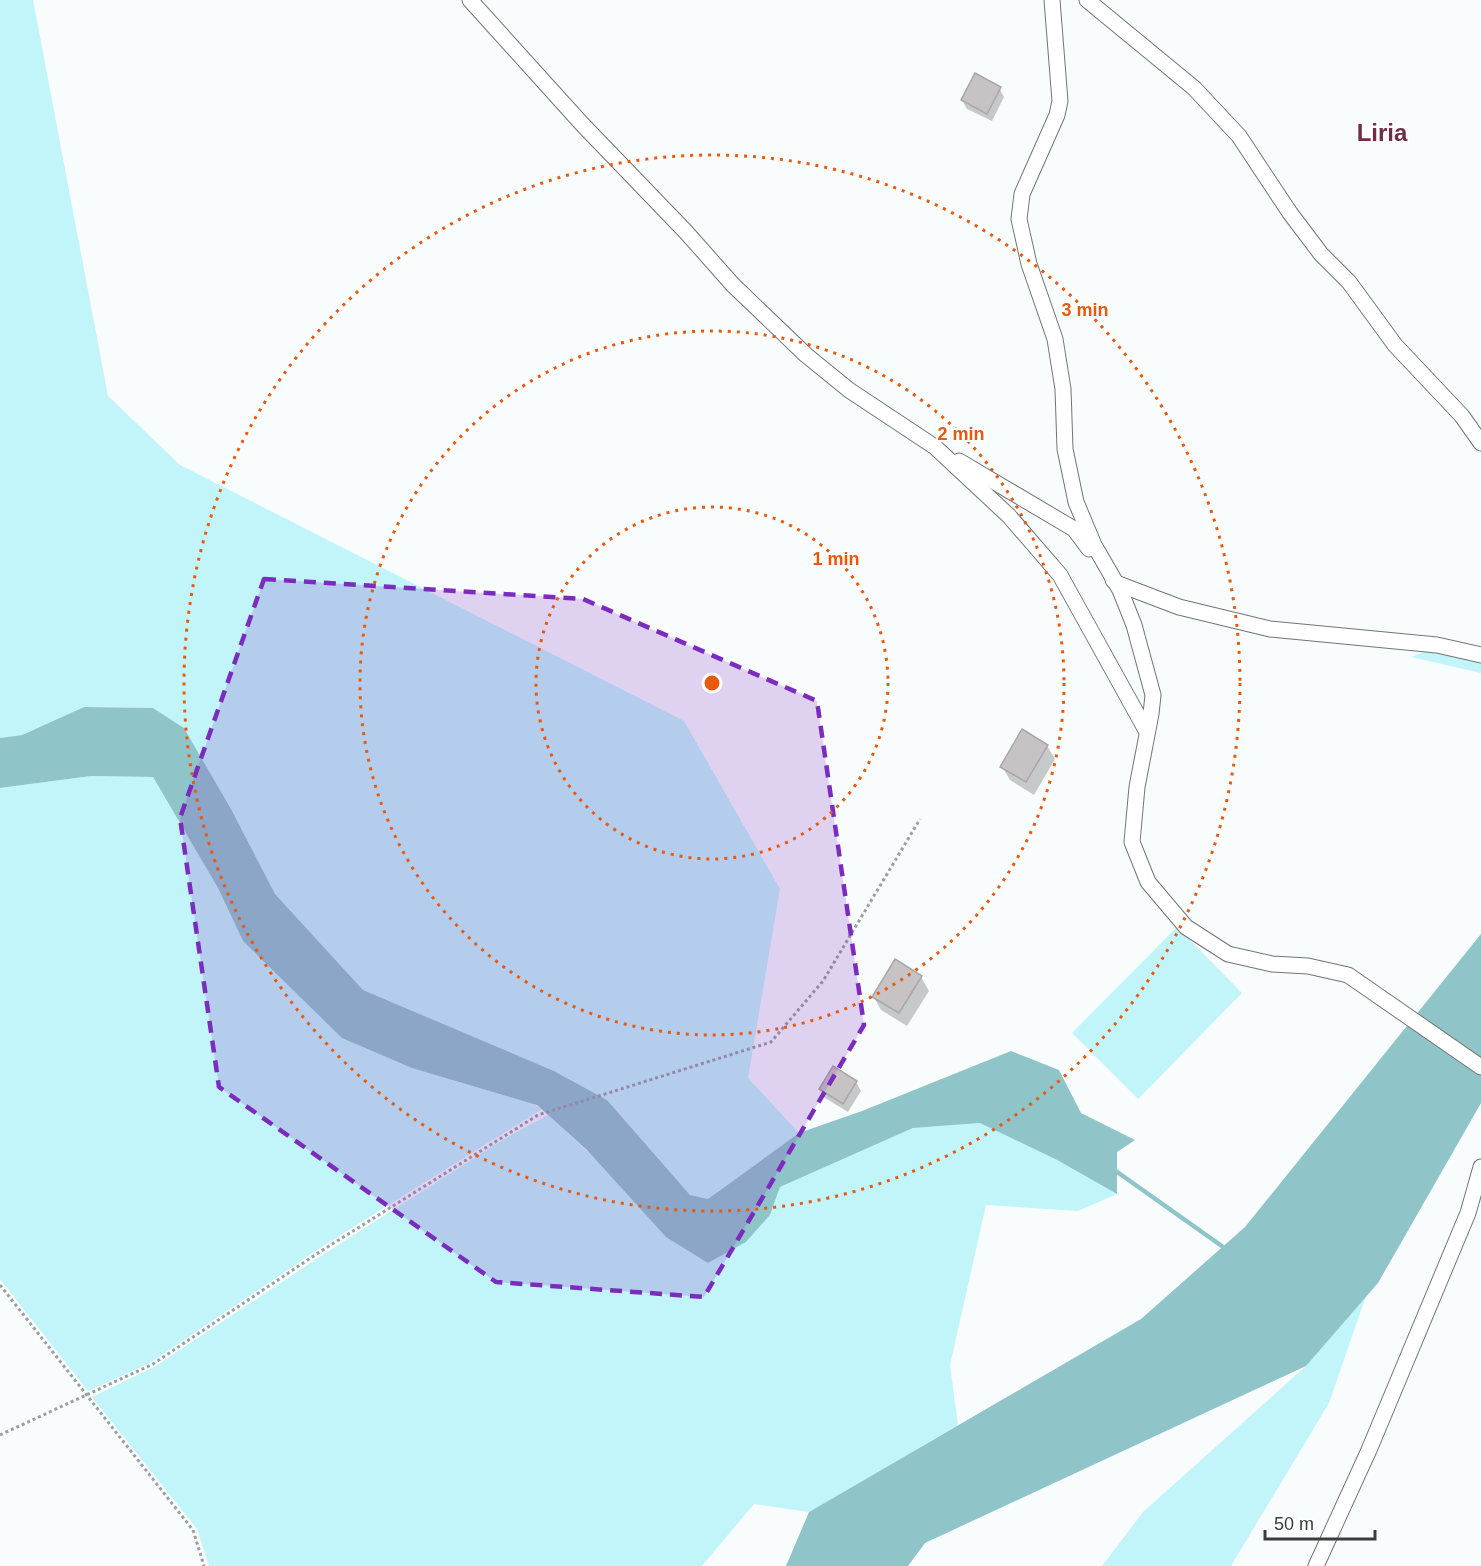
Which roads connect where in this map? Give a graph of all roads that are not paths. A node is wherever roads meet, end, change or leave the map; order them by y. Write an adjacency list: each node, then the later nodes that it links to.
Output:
1 (471, 0): 5 (street)
2 (1052, 0): 6 (street)
3 (1087, 0): 4 (street)
4 (1481, 443)
5 (935, 447): 6 (street); 8 (street)
6 (1116, 584): 7 (street); 8 (street)
7 (1481, 655)
8 (1148, 732): 9 (street)
9 (1481, 1067)
10 (1481, 1167): 11 (street)
11 (1316, 1566)

